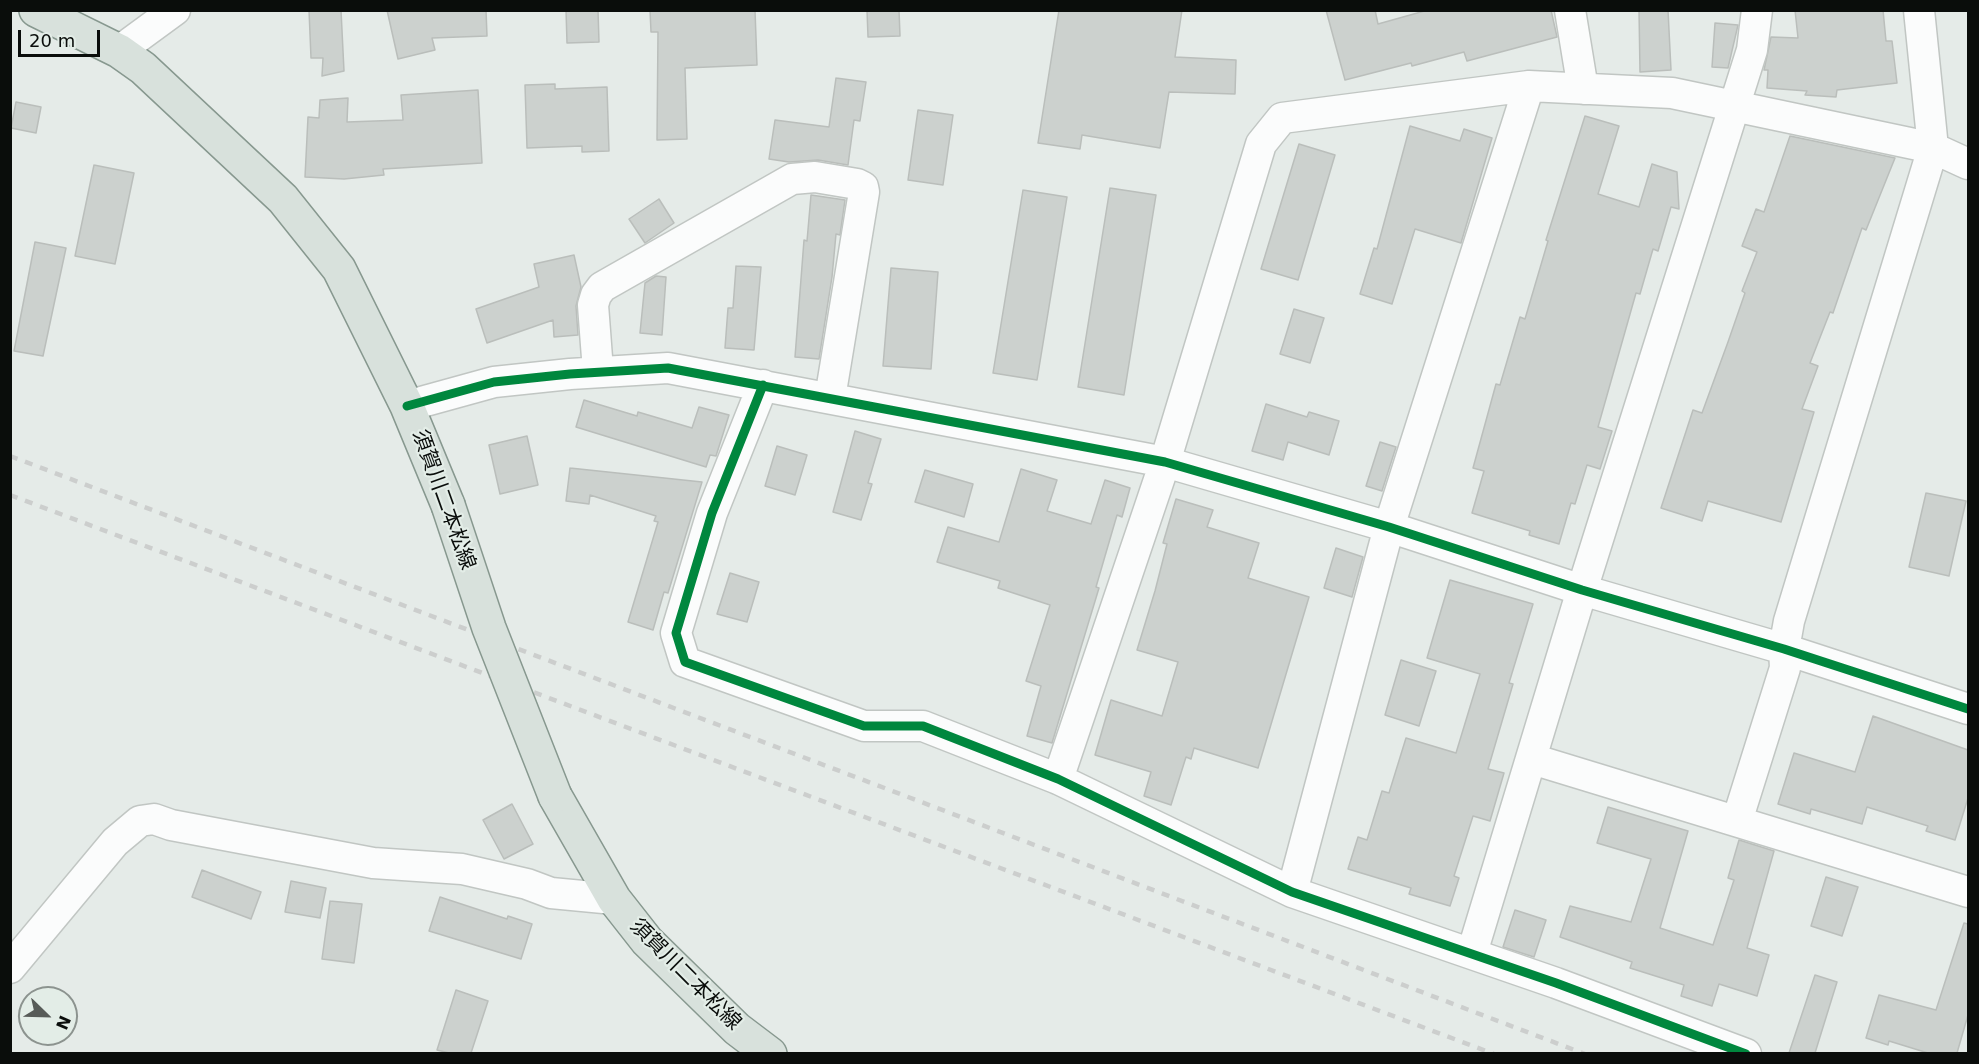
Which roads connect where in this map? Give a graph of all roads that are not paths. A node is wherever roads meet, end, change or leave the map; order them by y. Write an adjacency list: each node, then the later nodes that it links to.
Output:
1 (36, 10): 6 (main road, 須賀川二本松線)
2 (175, 10): 6 (street)
3 (1570, 10): 8 (street)
4 (1758, 10): 9 (street)
5 (1919, 10): 10 (street)
6 (120, 51): 15 (main road, 須賀川二本松線)
7 (1529, 86): 8 (street); 16 (street); 17 (street)
8 (1583, 89): 9 (street)
9 (1733, 106): 10 (street); 18 (street)
10 (1933, 148): 11 (street); 19 (street)
11 (1968, 164)
12 (598, 371): 13 (street); 14 (street); 15 (street)
13 (763, 385): 14 (street); 22 (street)
14 (830, 398): 16 (street)
15 (407, 406): 26 (main road, 須賀川二本松線, bridge)
16 (1165, 462): 17 (street); 22 (street)
17 (1389, 527): 18 (street); 24 (street)
18 (1582, 590): 19 (street); 21 (street)
19 (1784, 649): 20 (street); 23 (street)
20 (1968, 709)
21 (1532, 759): 23 (street); 27 (street)
22 (1058, 779): 24 (street)
23 (1737, 821): 25 (street)
24 (1292, 892): 27 (street)
25 (1968, 892)
26 (614, 899): 28 (street); 29 (main road, 須賀川二本松線)
27 (1472, 953): 30 (street)
28 (10, 968)
29 (770, 1053)
30 (1746, 1053)

